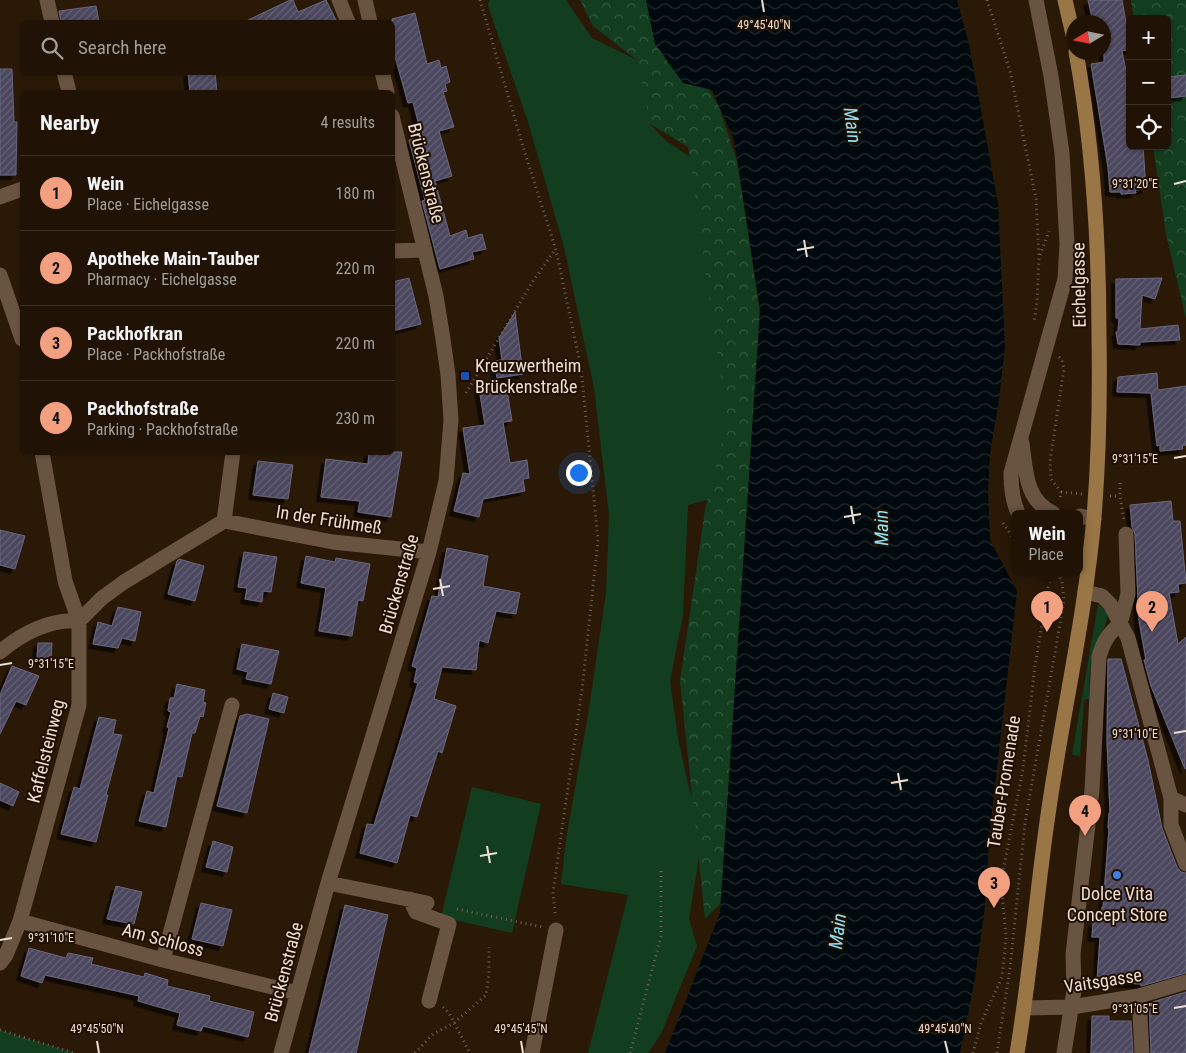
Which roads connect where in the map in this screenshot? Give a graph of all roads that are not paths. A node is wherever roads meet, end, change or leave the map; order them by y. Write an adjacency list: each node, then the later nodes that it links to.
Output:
1 (46, 0): 7 (street)
2 (339, 0): 8 (street)
3 (364, 0): 9 (street)
4 (1036, 0): 22 (street)
5 (1065, 0): 6 (main road)
6 (1068, 15)
7 (51, 20)
8 (347, 20)
9 (369, 20)
10 (1077, 60): 27 (main road, Eichelgasse)
11 (65, 75): 13 (street)
12 (383, 75): 14 (street)
13 (68, 90)
14 (386, 90)
15 (395, 128): 18 (street, Brückenstraße)
16 (20, 190): 17 (street)
17 (0, 197)
18 (425, 250): 19 (street); 30 (street, Brückenstraße)
19 (395, 251)
20 (0, 275): 21 (street)
21 (20, 333)
22 (1022, 439): 25 (street); 26 (street)
23 (43, 455): 33 (street, Kaffelsteinweg)
24 (233, 455): 28 (street)
25 (1017, 510)
26 (1048, 510)
27 (1087, 518): 31 (main road, Eichelgasse)
28 (224, 521): 30 (street, In der Frühmeß); 33 (street)
29 (1126, 534): 34 (street)
30 (429, 552): 40 (street, Brückenstraße)
31 (1084, 552): 32 (main road, Eichelgasse)
32 (1085, 592): 34 (street); 52 (main road, Eichelgasse)
33 (79, 620): 35 (street); 43 (street, Kaffelsteinweg)
34 (1120, 624): 37 (street); 51 (street)
35 (0, 652)
36 (232, 704): 45 (street)
37 (1171, 798): 38 (street); 39 (street)
38 (1186, 805)
39 (1186, 864)
40 (328, 883): 41 (street); 48 (street, Brückenstraße)
41 (410, 899): 42 (street); 50 (street)
42 (427, 903)
43 (20, 921): 45 (street, Am Schloss); 46 (street, Kaffelsteinweg)
44 (556, 930): 53 (street)
45 (164, 960): 48 (street, Am Schloss)
46 (0, 963)
47 (1186, 982): 49 (street, Vaitsgasse)
48 (297, 993): 54 (street, Brückenstraße)
49 (1139, 996): 51 (street, Vaitsgasse); 57 (street)
50 (429, 1001)
51 (1072, 1007): 52 (street, Vaitsgasse); 56 (street)
52 (1025, 1008): 55 (main road, Eichelgasse)
53 (528, 1051)
54 (281, 1053)
55 (1017, 1053)
56 (1064, 1053)
57 (1142, 1053)

